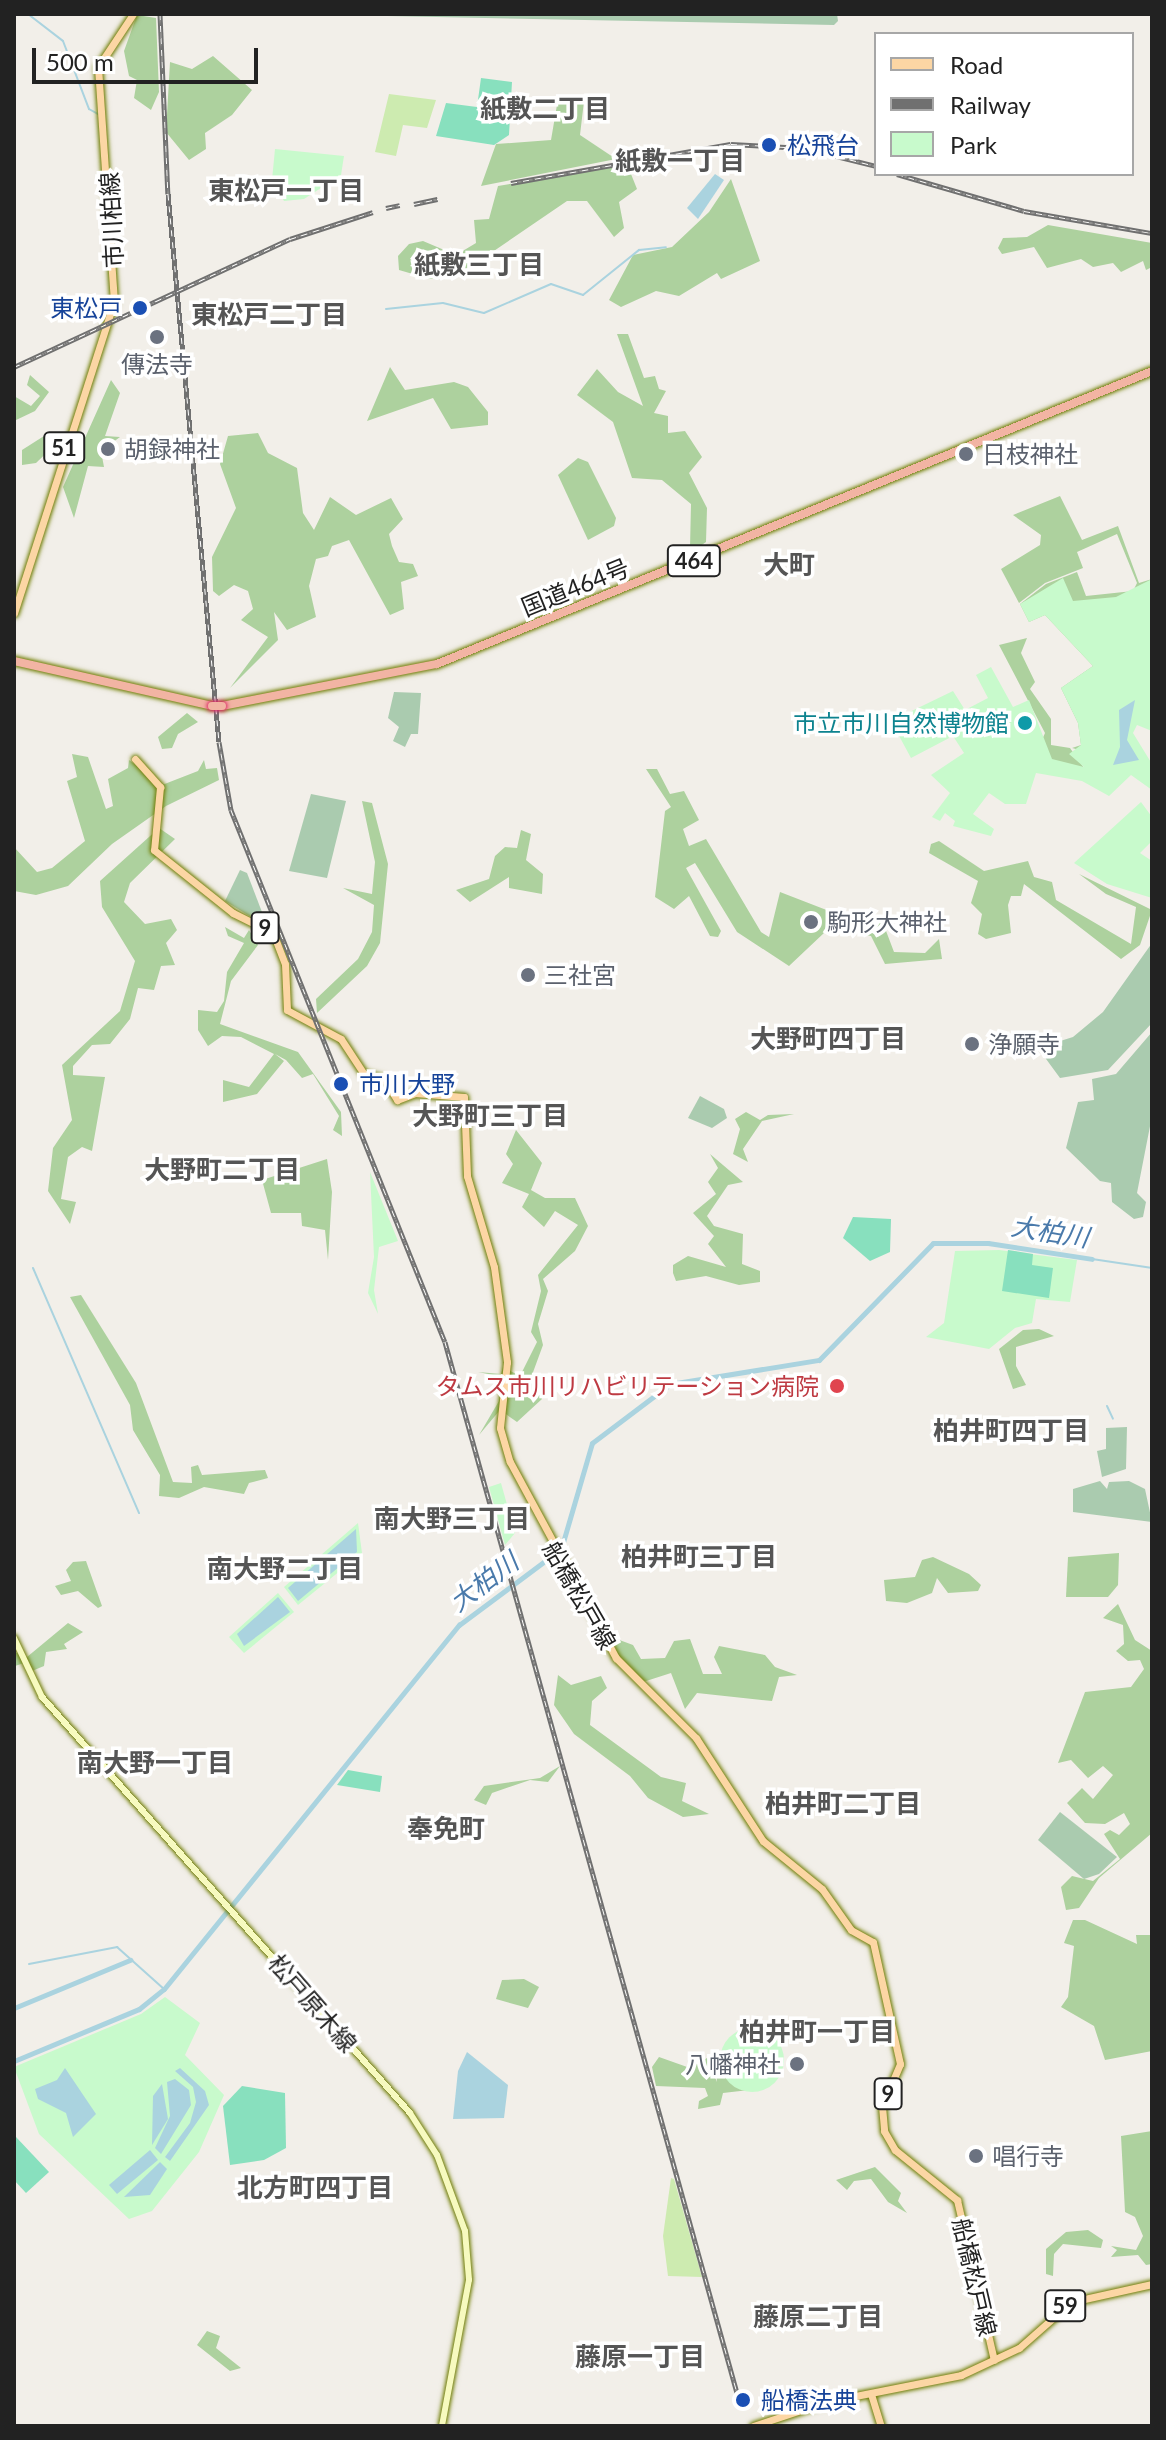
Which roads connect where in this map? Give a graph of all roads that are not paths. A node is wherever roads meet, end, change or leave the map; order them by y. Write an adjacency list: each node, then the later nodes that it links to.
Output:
1 (133, 14): 3 (main road, 市川柏線 / 51)
2 (1152, 371): 4 (highway, 国道464号 / 464, bridge)
3 (14, 613)
4 (14, 661)
5 (135, 759): 8 (main road, 船橋松戸線 / 9)
6 (14, 1638): 10 (main road, 松戸原木線)
7 (1152, 2284): 8 (main road, 59)
8 (994, 2360): 9 (main road)
9 (871, 2394): 11 (main road); 12 (main road)
10 (442, 2426)
11 (753, 2426)
12 (881, 2426)

